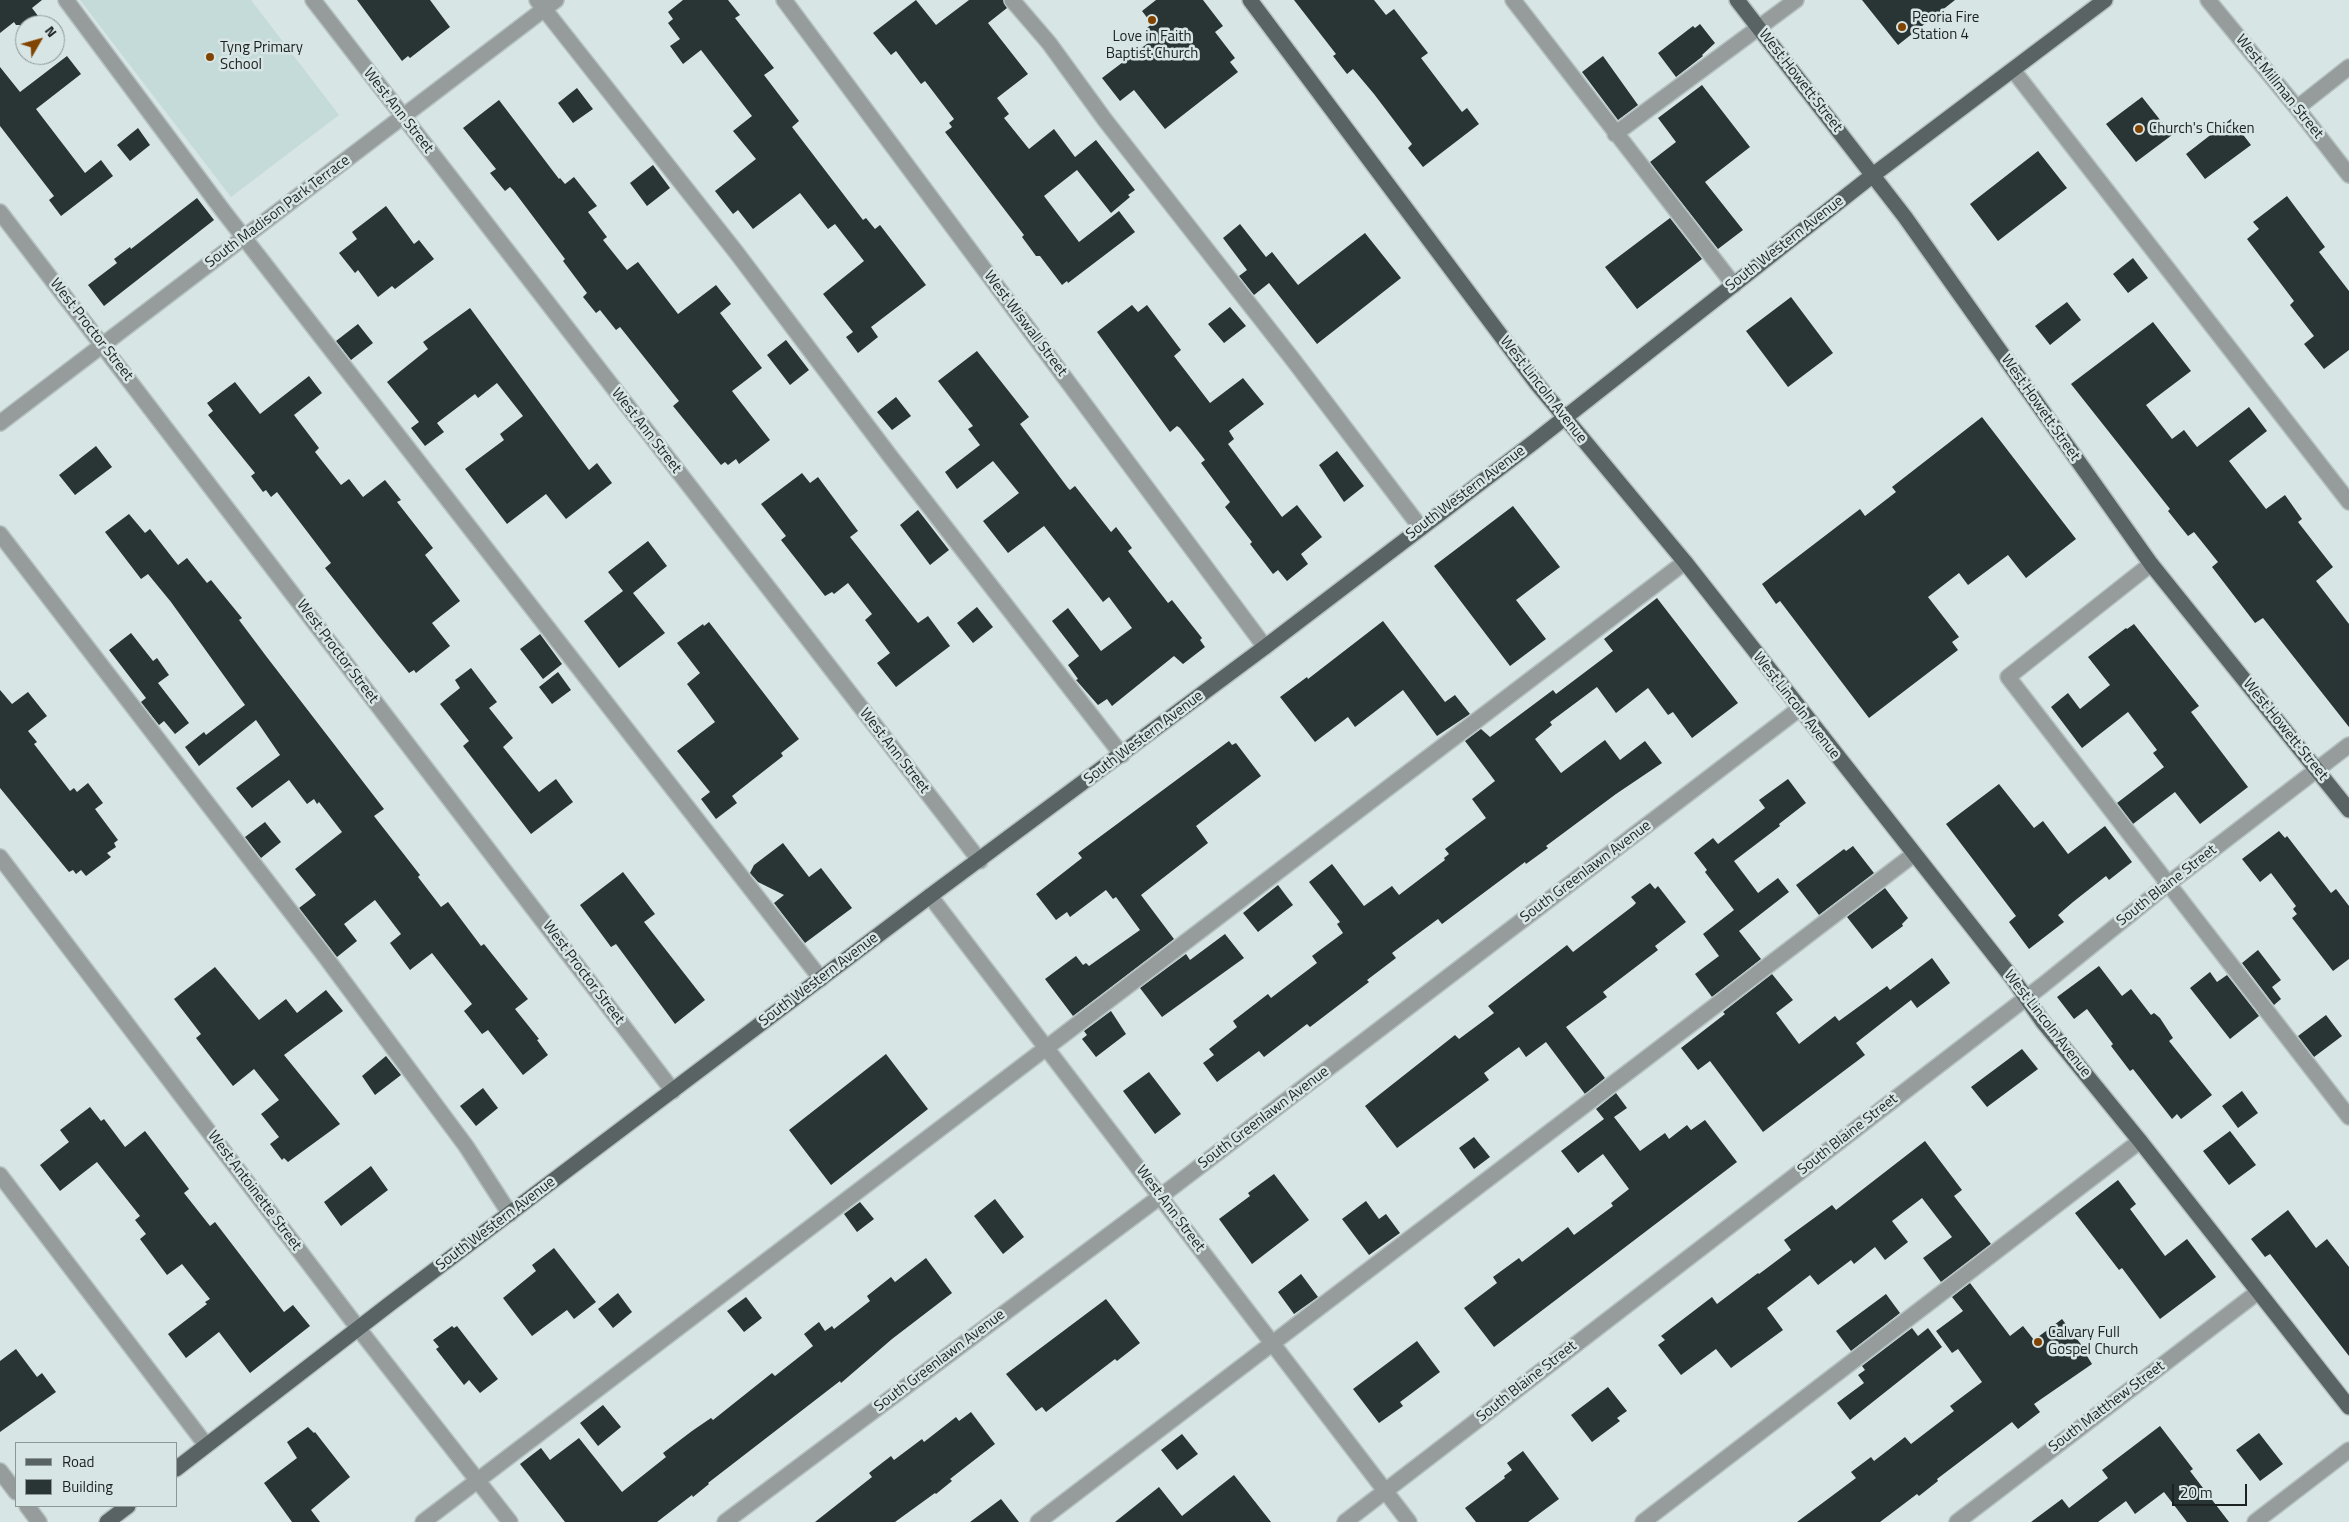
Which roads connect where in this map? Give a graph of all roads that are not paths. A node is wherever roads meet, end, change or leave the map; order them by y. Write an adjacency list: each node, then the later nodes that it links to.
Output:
1 (66, 0): 21 (street)
2 (313, 0): 16 (street, West Ann Street)
3 (784, 0): 31 (street, West Wiswall Street)
4 (1012, 0): 27 (street)
5 (1250, 0): 24 (main road, West Lincoln Avenue)
6 (1512, 0): 17 (street)
7 (1737, 0): 12 (main road, West Howett Street)
8 (1796, 0): 12 (street)
9 (2105, 0): 14 (main road, South Western Avenue)
10 (2208, 0): 15 (street, West Millman Street)
11 (546, 3): 16 (street, South Madison Park Terrace); 34 (street)
12 (1759, 28): 17 (street); 18 (main road, West Howett Street)
13 (2349, 67): 15 (street)
14 (2012, 70): 18 (main road, South Western Avenue); 26 (street)
15 (2297, 108): 19 (street, West Millman Street)
16 (403, 118): 21 (street, South Madison Park Terrace); 39 (street, West Ann Street)
17 (1615, 134): 22 (street)
18 (1873, 175): 22 (main road, South Western Avenue); 30 (main road, West Howett Street)
19 (2349, 175)
20 (0, 212): 23 (street, West Proctor Street)
21 (245, 237): 23 (street, South Madison Park Terrace); 42 (street)
22 (1734, 285): 24 (main road, South Western Avenue)
23 (102, 344): 25 (street, South Madison Park Terrace); 45 (street, West Proctor Street)
24 (1563, 418): 27 (main road, South Western Avenue); 29 (main road, West Lincoln Avenue)
25 (0, 423)
26 (2349, 502)
27 (1421, 528): 31 (main road, South Western Avenue)
28 (0, 534): 50 (street)
29 (1685, 562): 32 (main road, West Lincoln Avenue); 44 (street)
30 (2151, 564): 35 (main road, West Howett Street); 40 (street)
31 (1266, 647): 34 (main road, South Western Avenue)
32 (1799, 710): 37 (main road, West Lincoln Avenue); 49 (street, South Greenlawn Avenue)
33 (2349, 745): 35 (street, South Blaine Street)
34 (1122, 755): 39 (main road, South Western Avenue)
35 (2317, 770): 36 (main road, West Howett Street); 40 (street, South Blaine Street)
36 (2349, 810)
37 (1913, 855): 43 (main road, West Lincoln Avenue); 53 (street)
38 (0, 857): 52 (street, West Antoinette Street)
39 (980, 861): 41 (main road, South Western Avenue)
40 (2168, 884): 43 (street, South Blaine Street); 46 (street)
41 (930, 896): 42 (main road, South Western Avenue); 44 (street, West Ann Street)
42 (821, 979): 45 (main road, South Western Avenue)
43 (2026, 998): 47 (main road, West Lincoln Avenue); 61 (street, South Blaine Street)
44 (1046, 1047): 49 (street, West Ann Street); 59 (street)
45 (673, 1092): 50 (main road, South Western Avenue)
46 (2349, 1117)
47 (2140, 1141): 51 (main road, West Lincoln Avenue); 72 (street)
48 (0, 1175): 55 (street)
49 (1161, 1196): 53 (street, West Ann Street); 68 (street, South Greenlawn Avenue)
50 (510, 1214): 52 (main road, South Western Avenue)
51 (2258, 1292): 54 (main road, West Lincoln Avenue); 73 (street, South Matthew Street)
52 (358, 1328): 55 (main road, South Western Avenue); 59 (street, West Antoinette Street)
53 (1272, 1343): 61 (street, West Ann Street); 69 (street)
54 (2349, 1407)
55 (206, 1445): 57 (main road, South Western Avenue)
56 (2349, 1450): 74 (street)
57 (178, 1467)
58 (0, 1471): 60 (street)
59 (478, 1480): 66 (street); 67 (street, West Antoinette Street)
60 (15, 1491)
61 (1386, 1491): 70 (street, South Blaine Street); 71 (street, West Ann Street)
62 (28, 1507): 64 (street)
63 (127, 1507): 65 (main road)
64 (39, 1522)
65 (107, 1522)
66 (423, 1522)
67 (510, 1522)
68 (725, 1522)
69 (1038, 1522)
70 (1344, 1522)
71 (1410, 1522)
72 (1643, 1522)
73 (1957, 1522)
74 (2255, 1522)

